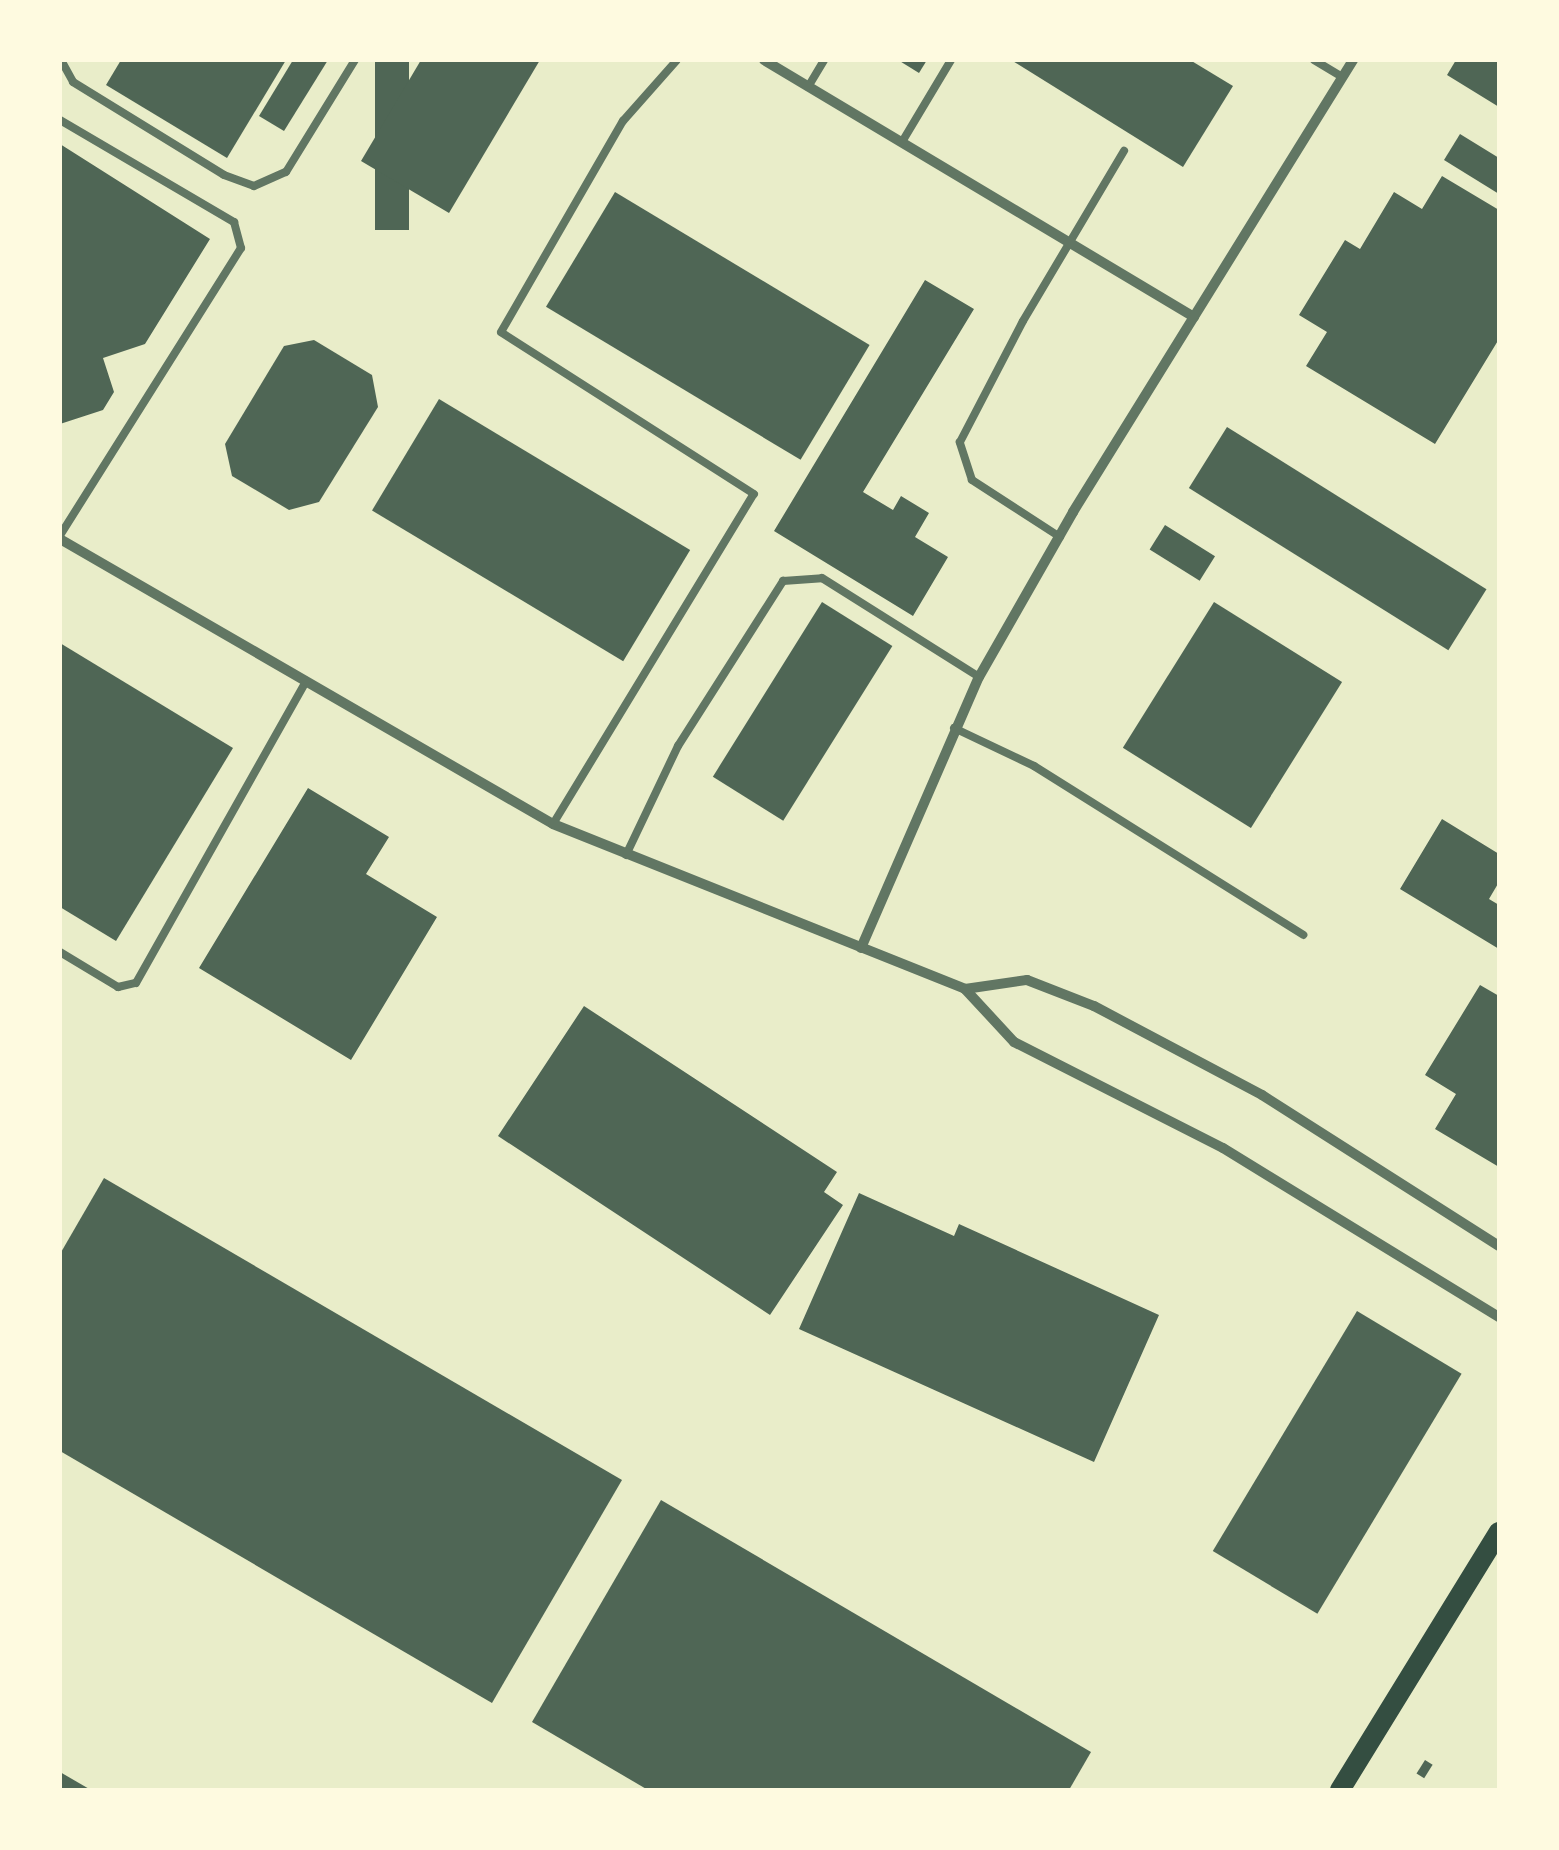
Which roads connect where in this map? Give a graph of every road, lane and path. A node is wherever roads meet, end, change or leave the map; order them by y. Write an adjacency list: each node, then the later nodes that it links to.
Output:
1 (61, 60): 2 (lane)
2 (355, 60)
3 (676, 60): 21 (lane)
4 (764, 60): 10 (street)
5 (824, 60): 10 (lane)
6 (951, 60): 12 (lane)
7 (1314, 60): 9 (lane)
8 (1353, 60): 9 (street)
9 (1342, 78): 15 (street)
10 (808, 87): 12 (street)
11 (60, 120): 16 (lane)
12 (902, 142): 14 (street)
13 (1124, 151): 14 (lane)
14 (1070, 243): 15 (street); 17 (lane)
15 (1194, 318): 17 (street)
16 (60, 537): 19 (street)
17 (1060, 537): 18 (street)
18 (979, 677): 20 (street); 22 (lane)
19 (306, 681): 21 (street); 25 (lane)
20 (954, 728): 23 (lane); 24 (street)
21 (553, 824): 22 (street)
22 (626, 855): 24 (street)
23 (1303, 935)
24 (862, 948): 26 (street)
25 (60, 952)
26 (966, 990): 27 (street); 28 (street)
27 (1499, 1246)
28 (1499, 1318)
29 (1499, 1532): 30 (main road)
30 (1340, 1790)

